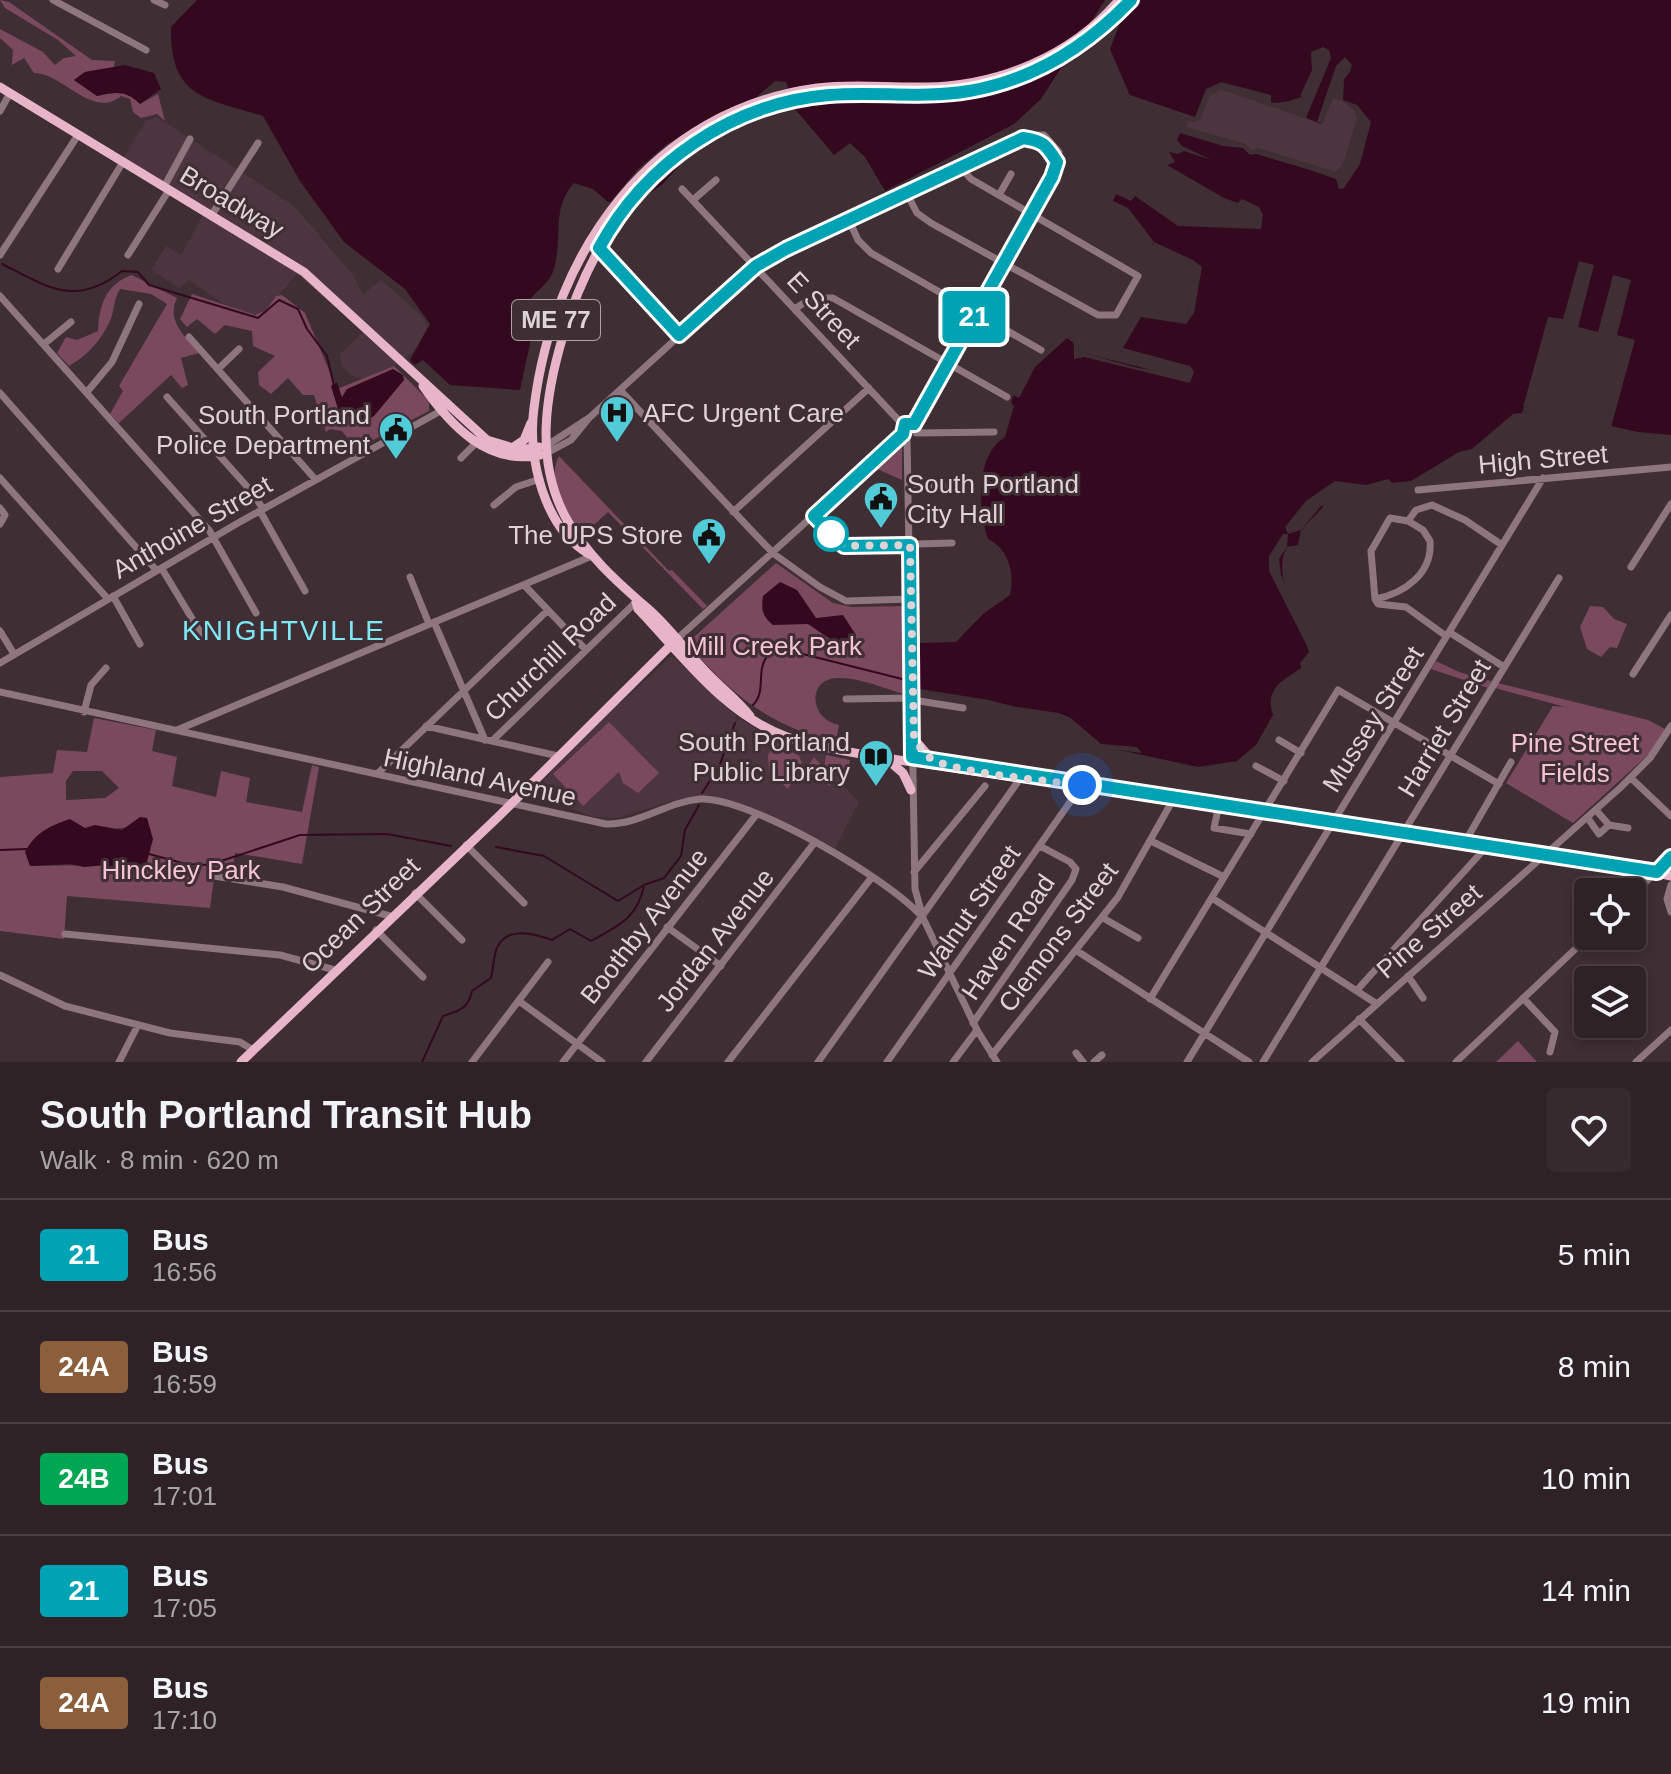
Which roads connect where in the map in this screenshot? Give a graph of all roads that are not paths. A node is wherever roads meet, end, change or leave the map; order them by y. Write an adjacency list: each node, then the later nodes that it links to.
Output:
1 (53, 0): 6 (street)
2 (154, 0): 5 (street)
3 (1119, 0): 25 (main road, ME 77)
4 (1131, 0): 25 (main road, ME 77)
5 (165, 5)
6 (146, 50)
7 (0, 87): 8 (main road, Broadway)
8 (10, 93): 9 (street); 10 (main road, Broadway)
9 (0, 111)
10 (78, 135): 13 (main road, Broadway); 27 (street)
11 (190, 139): 17 (street)
12 (258, 143): 23 (street)
13 (123, 162): 17 (main road, Broadway); 31 (street)
14 (960, 167): 19 (street); 20 (street); 22 (street)
15 (1011, 174): 20 (street)
16 (716, 180): 21 (street)
17 (166, 188): 23 (main road, Broadway); 28 (street)
18 (682, 189): 21 (street, E Street)
19 (906, 192): 24 (street); 29 (street)
20 (999, 195): 22 (street)
21 (693, 200): 30 (street, E Street)
22 (1032, 215): 29 (street); 29 (street)
23 (211, 216): 52 (main road, Broadway)
24 (848, 218): 30 (street); 37 (street)
25 (603, 230): 26 (main road, ME 77); 53 (main road, ME 77)
26 (599, 248): 39 (street); 59 (main road, ME 77)
27 (0, 255)
28 (128, 255)
29 (1003, 264): 37 (street)
30 (756, 266): 35 (street, E Street); 39 (street)
31 (58, 269)
32 (0, 296): 34 (street)
33 (139, 304): 48 (street)
34 (9, 305): 36 (street); 41 (street)
35 (796, 308): 44 (street); 46 (street, E Street)
36 (0, 310)
37 (976, 314): 43 (street); 44 (street)
38 (71, 322): 41 (street)
39 (679, 335): 47 (street)
40 (189, 337): 45 (street)
41 (44, 344): 48 (street)
42 (239, 349): 45 (street)
43 (1041, 350)
44 (947, 363): 51 (street); 54 (street)
45 (218, 369): 64 (street)
46 (869, 388): 55 (street, E Street); 73 (street)
47 (620, 390): 59 (street); 73 (street)
48 (87, 392): 77 (street)
49 (0, 393): 84 (street)
50 (167, 397): 72 (street)
51 (1007, 397)
52 (446, 408): 57 (main road, Broadway); 64 (street, Anthoine Street)
53 (532, 420): 58 (main road); 59 (main road, ME 77)
54 (915, 428): 55 (street); 55 (street); 56 (street)
55 (904, 432): 67 (street); 74 (street)
56 (994, 432)
57 (480, 440): 58 (main road, Broadway); 59 (main road, Broadway); 60 (street)
58 (510, 448): 59 (main road, Broadway)
59 (541, 451): 65 (main road, ME 77); 82 (main road, ME 77)
60 (461, 458)
61 (1671, 467): 63 (street, High Street)
62 (0, 478): 89 (street)
63 (1543, 478): 68 (street, High Street); 80 (street, Mussey Street)
64 (315, 479): 72 (street, Anthoine Street)
65 (540, 479): 70 (street); 82 (main road, ME 77)
66 (962, 486): 67 (street)
67 (908, 488): 79 (street)
68 (1418, 490)
69 (1671, 504): 83 (street)
70 (494, 505)
71 (0, 508): 76 (street)
72 (261, 510): 77 (street, Anthoine Street); 88 (street)
73 (733, 512): 81 (street)
74 (814, 516): 79 (street); 81 (street)
75 (1408, 521): 80 (street); 91 (street); 91 (street)
76 (0, 524)
77 (215, 537): 84 (street, Anthoine Street); 94 (street)
78 (952, 543): 79 (street)
79 (910, 545): 90 (street)
80 (1502, 545): 99 (street, Mussey Street)
81 (774, 554): 90 (street); 102 (street)
82 (592, 556): 87 (street); 92 (main road, ME 77)
83 (1631, 567)
84 (160, 570): 89 (street, Anthoine Street); 100 (street)
85 (410, 577): 96 (street)
86 (1559, 578): 107 (street, Harriet Street)
87 (525, 586): 93 (street); 96 (street)
88 (305, 591)
89 (111, 598): 101 (street); 104 (street, Anthoine Street)
90 (911, 599): 114 (street)
91 (1375, 599): 99 (street)
92 (636, 602): 97 (main road, ME 77); 102 (main road, ME 77); 103 (street, Churchill Road)
93 (547, 611): 103 (street); 110 (street)
94 (256, 613)
95 (1671, 615): 109 (street)
96 (432, 623): 110 (street); 120 (street)
97 (659, 630): 102 (main road); 105 (main road)
98 (0, 631): 104 (street)
99 (1448, 634): 107 (street); 117 (street, Mussey Street)
100 (202, 635)
101 (140, 644)
102 (676, 644): 105 (main road); 112 (main road); 124 (main road)
103 (586, 650): 123 (street, Churchill Road)
104 (14, 654): 106 (street, Anthoine Street)
105 (657, 657): 112 (main road)
106 (0, 663)
107 (1504, 667): 126 (street, Harriet Street)
108 (106, 668): 116 (street)
109 (1633, 674)
110 (463, 690): 118 (street); 123 (street)
111 (0, 692): 116 (street, Highland Avenue)
112 (618, 698): 127 (main road, Ocean Street)
113 (846, 699): 114 (street)
114 (913, 699): 115 (street); 121 (street)
115 (963, 708)
116 (84, 712): 120 (street, Highland Avenue)
117 (1395, 721): 125 (street); 126 (street); 150 (street, Mussey Street)
118 (426, 726): 123 (street); 134 (street)
119 (1670, 730): 136 (street, Pine Street)
120 (174, 731): 134 (street, Highland Avenue)
121 (914, 739): 129 (street); 130 (main road)
122 (1279, 740): 125 (street)
123 (489, 741): 127 (street)
124 (848, 750): 128 (main road); 129 (main road)
125 (1301, 753): 137 (street)
126 (1451, 754): 138 (street); 153 (street, Harriet Street)
127 (558, 756): 143 (main road, Ocean Street)
128 (885, 758): 129 (main road); 141 (main road)
129 (912, 759): 130 (main road); 132 (main road); 141 (street)
130 (932, 760): 132 (main road)
131 (1511, 762): 138 (street)
132 (957, 766): 135 (main road)
133 (1256, 766): 137 (street)
134 (377, 774): 143 (street, Highland Avenue)
135 (1022, 776): 139 (main road); 176 (street)
136 (1631, 778): 145 (street, Pine Street); 148 (street)
137 (1284, 781): 146 (street)
138 (1499, 784): 157 (street)
139 (1082, 785): 142 (main road); 160 (street, Walnut Street)
140 (985, 786): 163 (street)
141 (911, 790): 163 (street)
142 (1174, 798): 144 (main road); 155 (street, Clemons Street)
143 (511, 803): 147 (street, Highland Avenue); 158 (main road, Ocean Street)
144 (1219, 805): 146 (main road); 154 (street)
145 (1596, 810): 149 (street, Pine Street); 151 (street)
146 (1264, 812): 150 (main road); 154 (street)
147 (756, 815): 156 (street, Highland Avenue); 178 (street, Boothby Avenue)
148 (1671, 816)
149 (1587, 817): 151 (street); 161 (street, Pine Street)
150 (1333, 823): 153 (main road); 180 (street, Mussey Street)
151 (1609, 825): 152 (street)
152 (1628, 828)
153 (1403, 833): 157 (main road); 188 (street, Harriet Street)
154 (1251, 834): 168 (street)
155 (1151, 841): 168 (street); 177 (street, Clemons Street)
156 (815, 842): 167 (street, Highland Avenue); 187 (street, Jordan Avenue)
157 (1465, 842): 159 (main road)
158 (466, 845): 171 (main road, Ocean Street); 173 (street)
159 (1488, 845): 161 (main road); 194 (street)
160 (1040, 846): 190 (street, Walnut Street); 202 (street, Haven Road)
161 (1546, 854): 164 (main road); 192 (street, Pine Street)
162 (1671, 857): 164 (street)
163 (914, 872): 176 (street)
164 (1657, 872): 166 (main road); 169 (street)
165 (214, 876): 175 (street)
166 (1671, 876)
167 (872, 877): 176 (street, Highland Avenue); 218 (street)
168 (1224, 877): 172 (street)
169 (1646, 882)
170 (1671, 885): 174 (street)
171 (415, 893): 175 (main road, Ocean Street); 183 (street)
172 (1212, 898): 180 (street); 197 (street)
173 (524, 903)
174 (1671, 912)
175 (390, 916): 179 (main road, Ocean Street)
176 (923, 918): 190 (street); 219 (street)
177 (1103, 918): 182 (street); 185 (street, Clemons Street)
178 (667, 927): 187 (street); 205 (street, Boothby Avenue)
179 (376, 930): 189 (main road, Ocean Street); 193 (street)
180 (1268, 932): 188 (street); 204 (street, Mussey Street)
181 (65, 934): 189 (street)
182 (1138, 938)
183 (462, 940)
184 (1574, 950): 196 (street)
185 (1077, 951): 197 (street); 211 (street, Clemons Street)
186 (548, 962): 198 (street)
187 (721, 966): 217 (street, Jordan Avenue)
188 (1322, 966): 194 (street); 226 (street, Harriet Street)
189 (335, 970): 206 (main road, Ocean Street)
190 (951, 973): 202 (street); 220 (street, Walnut Street)
191 (0, 975): 201 (street)
192 (1408, 976): 195 (street); 199 (street, Pine Street)
193 (423, 977)
194 (1358, 989): 199 (street)
195 (1423, 998)
196 (1523, 998): 207 (street); 230 (street)
197 (1150, 999): 204 (street)
198 (519, 1001): 205 (street); 214 (street)
199 (1377, 1004): 200 (street, Pine Street)
200 (1359, 1019): 209 (street, Pine Street); 229 (street)
201 (138, 1025): 206 (street); 213 (street)
202 (975, 1027): 211 (street); 221 (street)
203 (1671, 1030): 231 (street)
204 (1205, 1033): 224 (street, Mussey Street); 225 (street)
205 (578, 1044): 215 (street, Boothby Avenue); 216 (street)
206 (253, 1050): 212 (main road, Ocean Street)
207 (1550, 1052)
208 (1076, 1053): 222 (street)
209 (1320, 1054): 227 (street, Pine Street); 228 (street)
210 (1102, 1055): 223 (street)
211 (995, 1059)
212 (243, 1061)
213 (119, 1062)
214 (472, 1062)
215 (563, 1062)
216 (602, 1062)
217 (646, 1062)
218 (728, 1062)
219 (818, 1062)
220 (887, 1062)
221 (953, 1062)
222 (1083, 1062)
223 (1094, 1062)
224 (1187, 1062)
225 (1249, 1062)
226 (1263, 1062)
227 (1312, 1062)
228 (1326, 1062)
229 (1401, 1062)
230 (1456, 1062)
231 (1636, 1062)

